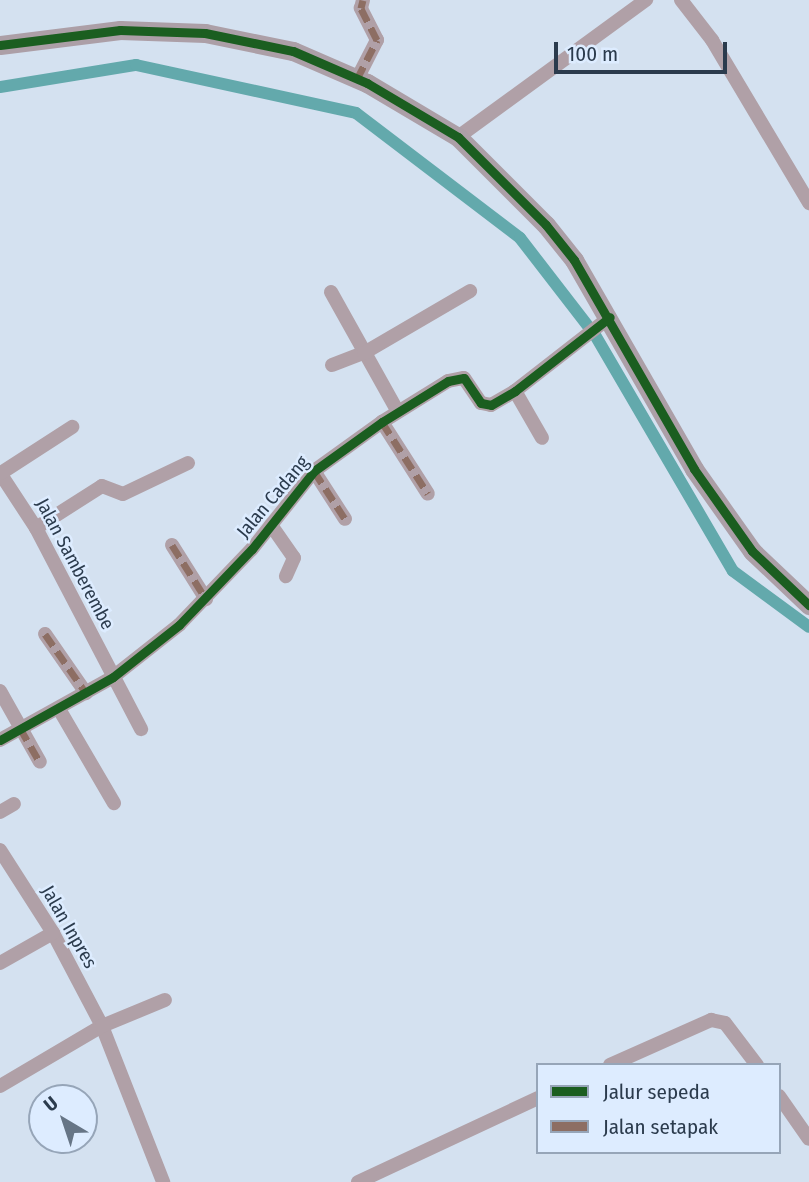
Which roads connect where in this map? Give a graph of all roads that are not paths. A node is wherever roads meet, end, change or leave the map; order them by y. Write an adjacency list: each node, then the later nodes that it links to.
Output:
1 (363, 0): 5 (street)
2 (646, 0): 6 (street)
3 (681, 0): 7 (street)
4 (0, 45): 5 (street)
5 (357, 79): 6 (street)
6 (458, 137): 10 (street)
7 (809, 203)
8 (470, 291): 11 (street)
9 (331, 292): 11 (street)
10 (605, 320): 13 (street, Jalan Cadang); 28 (street)
11 (364, 353): 12 (street); 14 (street)
12 (332, 365)
13 (515, 391): 14 (street, Jalan Cadang); 17 (street)
14 (398, 412): 15 (street, Jalan Cadang)
15 (383, 422): 19 (street, Jalan Cadang); 21 (street)
16 (72, 427): 20 (street)
17 (541, 438)
18 (188, 463): 24 (street)
19 (314, 471): 22 (street); 23 (street, Jalan Cadang)
20 (0, 473): 24 (street, Jalan Samberembe)
21 (428, 495)
22 (345, 519)
23 (271, 525): 26 (street); 27 (street, Jalan Cadang)
24 (36, 528): 30 (street, Jalan Samberembe)
25 (172, 545): 27 (street)
26 (286, 576)
27 (206, 599): 30 (street, Jalan Cadang)
28 (809, 605)
29 (45, 634): 32 (street)
30 (113, 677): 32 (street, Jalan Cadang); 35 (street, Jalan Samberembe)
31 (0, 691): 34 (street)
32 (86, 693): 33 (street, Jalan Cadang)
33 (59, 709): 34 (street, Jalan Cadang); 38 (street)
34 (20, 728): 36 (street, Jalan Cadang); 37 (street)
35 (141, 729)
36 (0, 740)
37 (40, 762)
38 (114, 803)
39 (14, 804): 40 (street)
40 (0, 812)
41 (0, 850): 42 (street, Jalan Inpres)
42 (53, 933): 43 (street); 45 (street, Jalan Inpres)
43 (0, 963)
44 (165, 1000): 45 (street)
45 (102, 1026): 48 (street); 52 (street, Jalan Inpres)
46 (614, 1063): 47 (street)
47 (755, 1063)
48 (0, 1086)
49 (536, 1099): 53 (street)
50 (781, 1099): 51 (street)
51 (809, 1139)
52 (163, 1182)
53 (358, 1182)

